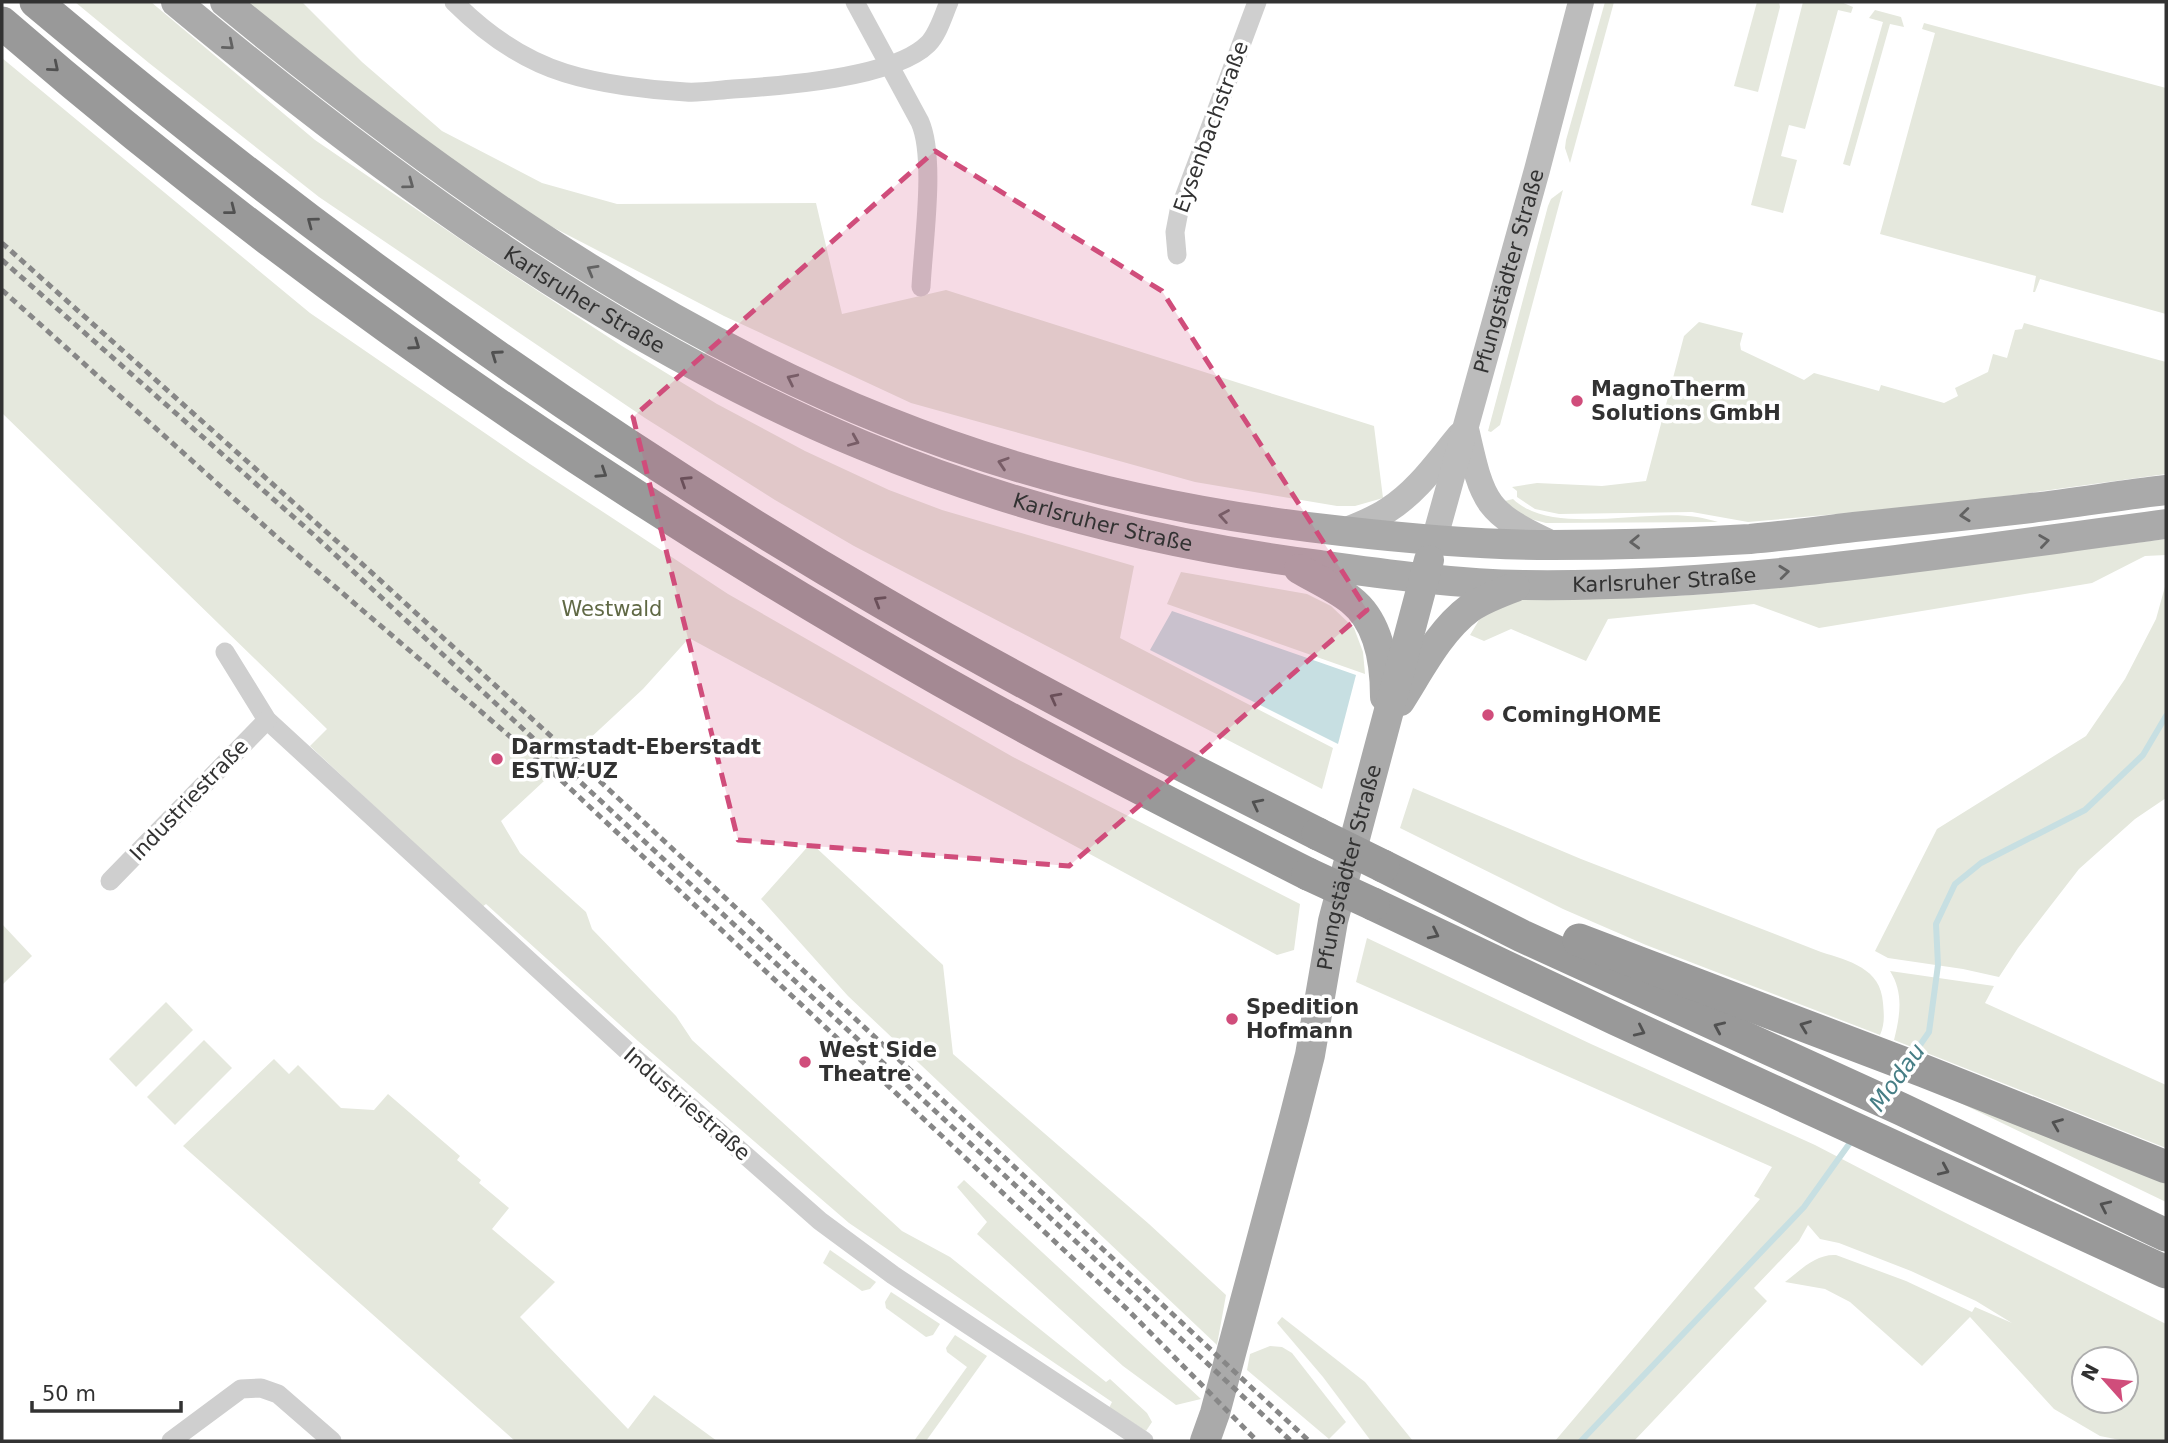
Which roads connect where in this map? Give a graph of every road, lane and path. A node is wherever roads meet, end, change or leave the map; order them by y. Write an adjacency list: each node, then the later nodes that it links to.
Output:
1 (36, 2): 25 (highway, one-way to 1, bridge)
2 (176, 2): 19 (main road, Karlsruher Straße, one-way to 19)
3 (225, 2): 16 (main road, Karlsruher Straße, one-way to 3)
4 (454, 2): 10 (street)
5 (855, 2): 10 (street)
6 (949, 2): 10 (street)
7 (1257, 2): 11 (street, Eysenbachstraße)
8 (1581, 2): 13 (main road, Pfungstädter Straße)
9 (2, 23): 29 (highway, one-way to 29, bridge)
10 (890, 64): 12 (street)
11 (1177, 255)
12 (920, 287)
13 (1466, 428): 16 (main road); 17 (main road, Pfungstädter Straße); 18 (main road)
14 (2166, 490): 18 (main road, Karlsruher Straße, one-way to 18)
15 (2166, 524): 21 (main road, Karlsruher Straße, one-way to 15)
16 (1344, 531): 17 (main road, Karlsruher Straße)
17 (1434, 541): 18 (main road, Karlsruher Straße); 20 (main road, Pfungstädter Straße)
18 (1554, 545)
19 (1284, 561): 20 (main road, Karlsruher Straße); 24 (main road)
20 (1424, 578): 21 (main road, Karlsruher Straße); 24 (main road, Pfungstädter Straße)
21 (1520, 585): 24 (main road)
22 (225, 652): 23 (street, Industriestraße)
23 (267, 720): 26 (street, Industriestraße); 32 (street, Industriestraße)
24 (1385, 726): 33 (main road, Pfungstädter Straße)
25 (1383, 866): 27 (highway, one-way to 25); 28 (highway, one-way to 25)
26 (110, 881)
27 (2166, 1167)
28 (2166, 1236)
29 (2166, 1272)
30 (171, 1441): 31 (street)
31 (332, 1441)
32 (1144, 1441)
33 (1205, 1441)

